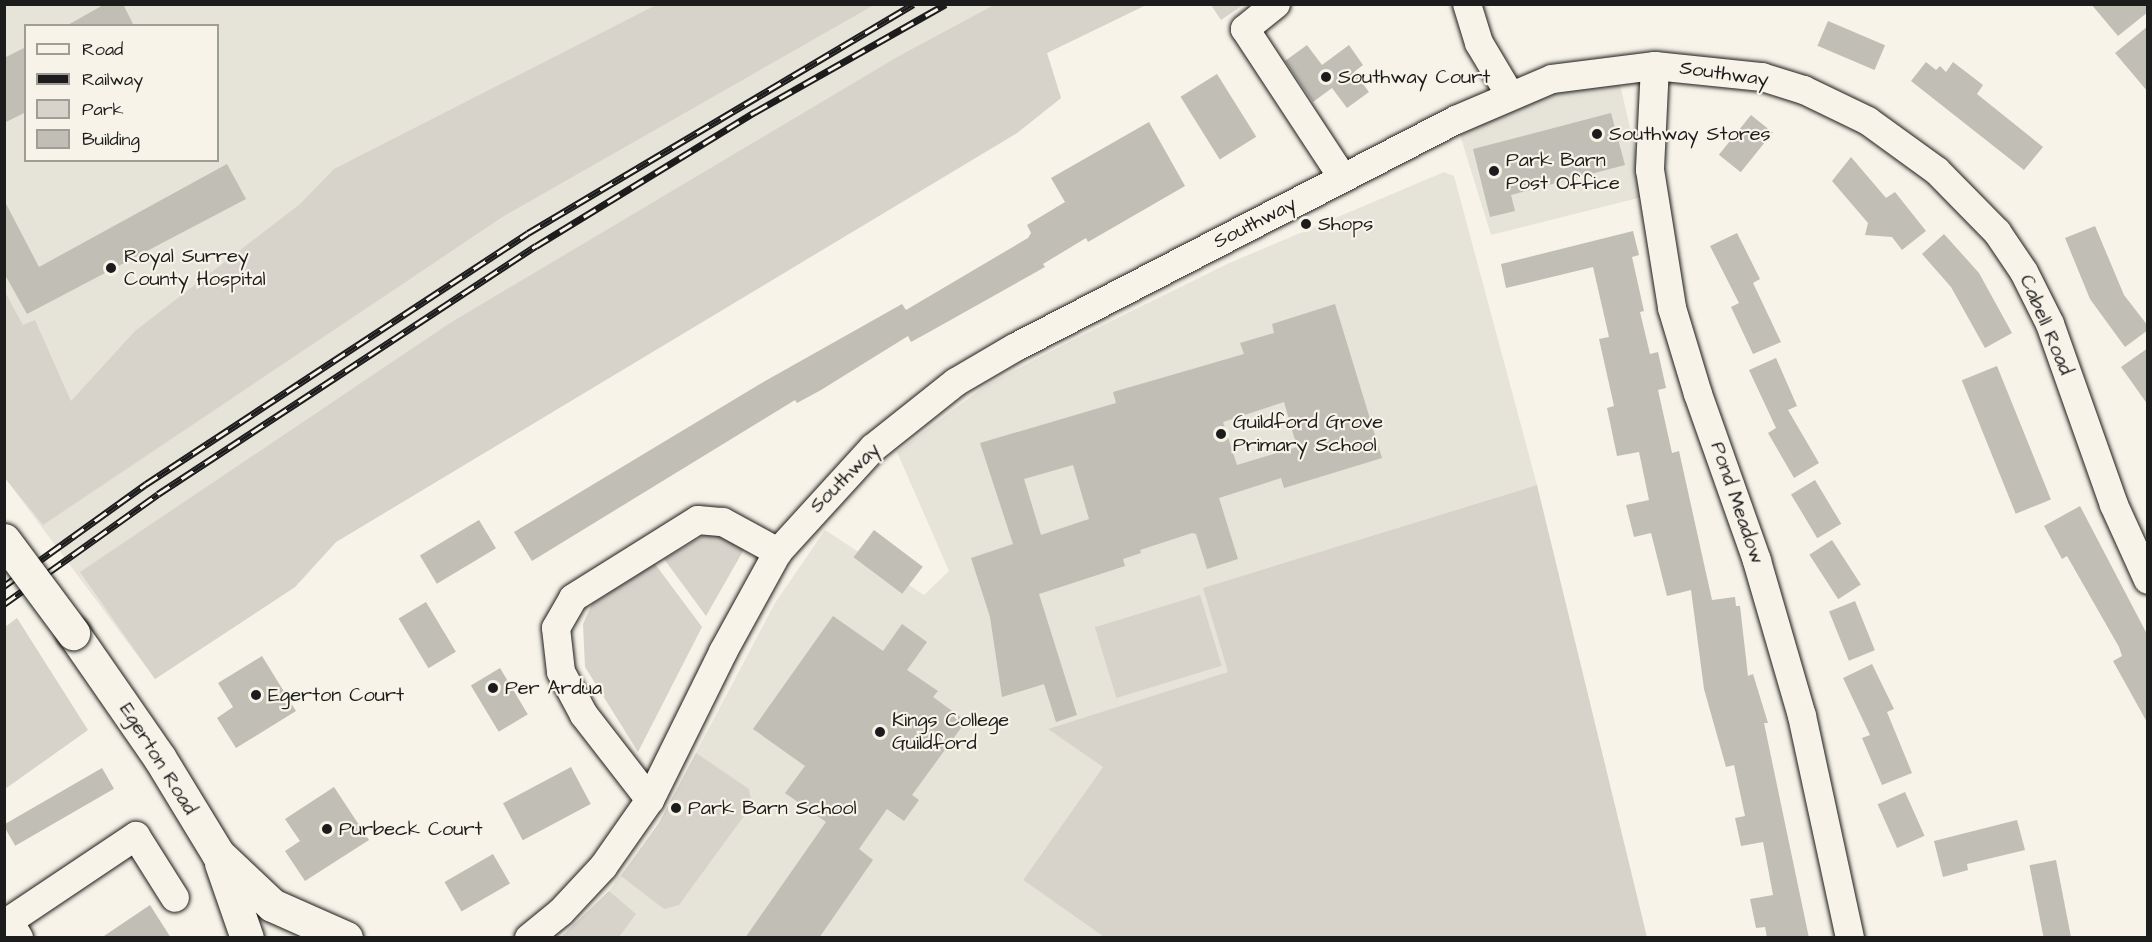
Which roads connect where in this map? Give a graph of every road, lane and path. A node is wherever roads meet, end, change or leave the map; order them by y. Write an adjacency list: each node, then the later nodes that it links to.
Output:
1 (1276, 4): 6 (street)
2 (1467, 4): 5 (street)
3 (1655, 66): 4 (street, Southway); 5 (street, Southway); 17 (street, Pond Meadow)
4 (1804, 90): 9 (street, Cabell Road)
5 (1510, 95): 6 (street, Southway)
6 (1343, 178): 8 (street, Southway)
7 (4, 540): 11 (street, Egerton Road, bridge)
8 (778, 552): 10 (street, Southway); 10 (street)
9 (2148, 580)
10 (650, 800): 16 (street, Southway)
11 (218, 854): 14 (street); 15 (street, Egerton Road)
12 (175, 898): 13 (street)
13 (11, 924)
14 (248, 938)
15 (346, 938)
16 (529, 938)
17 (1850, 938)

